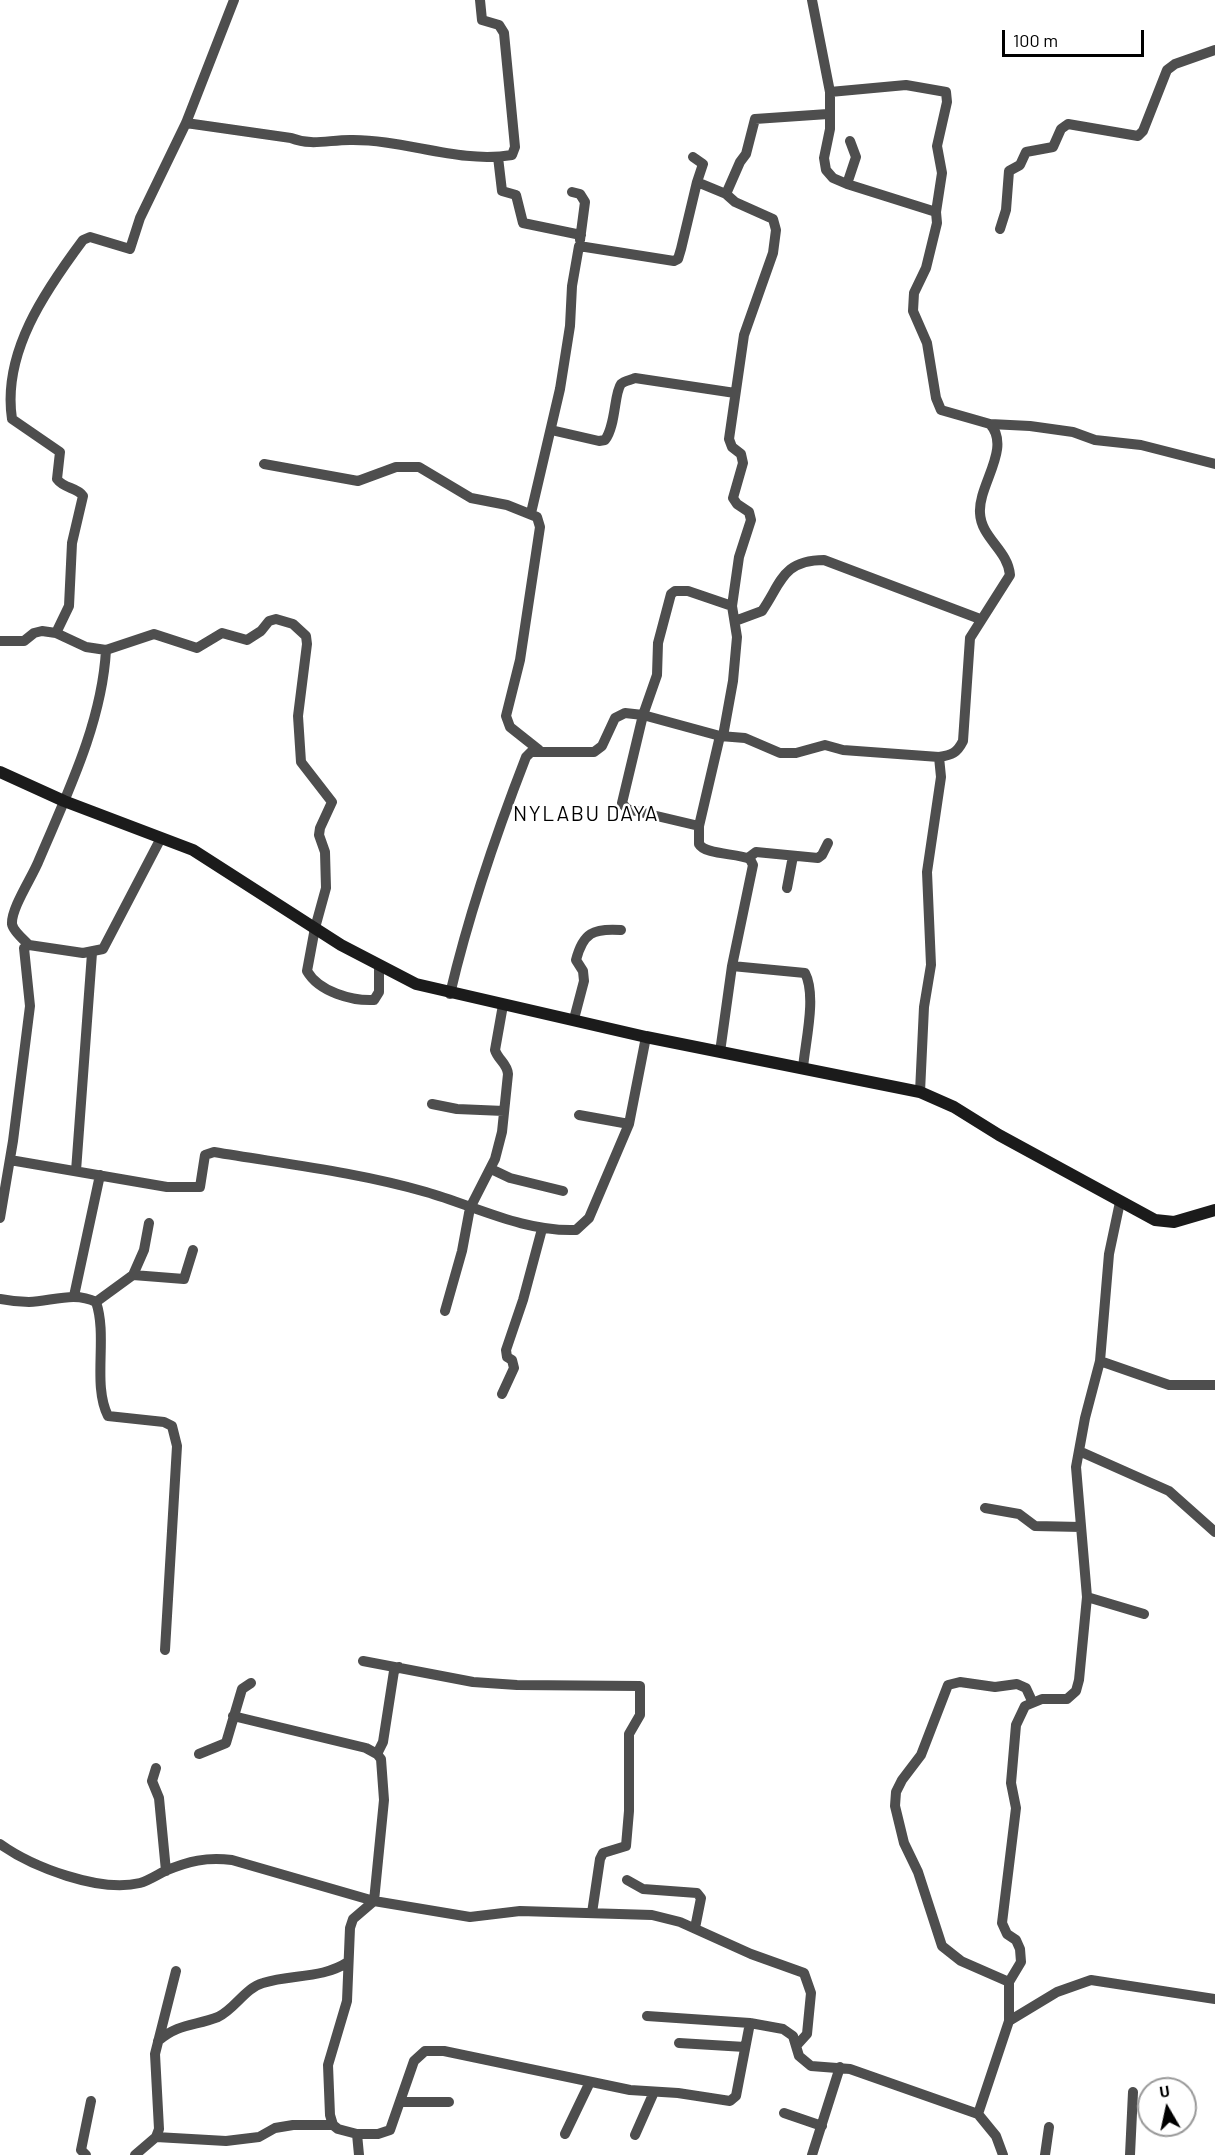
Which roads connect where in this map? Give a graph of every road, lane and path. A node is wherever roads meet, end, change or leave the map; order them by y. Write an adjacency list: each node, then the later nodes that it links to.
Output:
1 (234, 0): 7 (street)
2 (480, 0): 9 (street)
3 (812, 0): 5 (street)
4 (1215, 50): 16 (street)
5 (830, 92): 6 (street); 15 (street)
6 (828, 114): 12 (street); 14 (street)
7 (186, 123): 9 (street); 27 (street)
8 (850, 141): 12 (street)
9 (498, 157): 17 (street)
10 (693, 157): 11 (street)
11 (698, 182): 14 (street); 17 (street)
12 (847, 184): 15 (street)
13 (572, 192): 17 (street)
14 (726, 194): 18 (street)
15 (936, 212): 19 (street)
16 (1000, 229)
17 (580, 240): 20 (street)
18 (735, 393): 20 (street); 24 (street)
19 (990, 424): 22 (street); 25 (street)
20 (551, 430): 23 (street)
21 (264, 464): 23 (street)
22 (1215, 464)
23 (531, 513): 32 (street)
24 (732, 606): 26 (street); 30 (street)
25 (980, 619): 26 (street); 33 (street)
26 (735, 621): 31 (street)
27 (56, 633): 28 (street); 29 (street)
28 (0, 641)
29 (106, 650): 35 (street); 42 (street)
30 (643, 715): 31 (street); 32 (street); 36 (street)
31 (722, 736): 33 (street); 36 (street)
32 (539, 750): 48 (street)
33 (939, 757): 54 (street)
34 (0, 772): 35 (street)
35 (64, 801): 37 (street); 44 (street)
36 (699, 826): 40 (street)
37 (161, 838): 42 (street); 45 (street)
38 (828, 843): 39 (street)
39 (794, 856): 40 (street); 41 (street)
40 (748, 858): 47 (street)
41 (787, 888)
42 (315, 928): 46 (street); 46 (street)
43 (621, 930): 50 (street)
44 (28, 945): 45 (street); 59 (street)
45 (92, 953): 61 (street)
46 (379, 966): 48 (street)
47 (732, 966): 52 (street); 53 (street)
48 (450, 994): 49 (street)
49 (503, 1005): 50 (street); 56 (street)
50 (574, 1019): 51 (street)
51 (646, 1037): 52 (street); 58 (street)
52 (720, 1052): 53 (street)
53 (803, 1068): 54 (street)
54 (920, 1092): 65 (street)
55 (432, 1104): 56 (street)
56 (504, 1111): 60 (street)
57 (579, 1116): 58 (street)
58 (629, 1124): 70 (street)
59 (10, 1160): 61 (street); 64 (street)
60 (491, 1170): 63 (street); 66 (street)
61 (76, 1171): 62 (street)
62 (100, 1175): 66 (street); 73 (street)
63 (563, 1191)
64 (2, 1193): 68 (street)
65 (1120, 1202): 67 (street); 77 (street)
66 (470, 1208): 70 (street); 76 (street)
67 (1215, 1210)
68 (0, 1218)
69 (149, 1223): 72 (street)
70 (542, 1229): 79 (street)
71 (193, 1250): 72 (street)
72 (133, 1275): 75 (street)
73 (74, 1296): 74 (street); 75 (street)
74 (0, 1299)
75 (96, 1302): 86 (street)
76 (445, 1311)
77 (1100, 1361): 78 (street); 80 (street)
78 (1215, 1385)
79 (502, 1394)
80 (1079, 1451): 82 (street); 83 (street)
81 (985, 1509): 82 (street)
82 (1081, 1527): 84 (street)
83 (1215, 1532)
84 (1087, 1597): 85 (street); 90 (street)
85 (1144, 1614)
86 (165, 1650)
87 (363, 1661): 88 (street)
88 (399, 1667): 93 (street); 99 (street)
89 (250, 1683): 91 (street)
90 (1032, 1701): 103 (street); 103 (street)
91 (233, 1716): 92 (street); 93 (street)
92 (199, 1754)
93 (377, 1754): 98 (street)
94 (156, 1768): 96 (street)
95 (0, 1844): 96 (street)
96 (166, 1871): 98 (street)
97 (627, 1880): 100 (street)
98 (374, 1901): 99 (street); 101 (street)
99 (592, 1913): 100 (street)
100 (695, 1928): 110 (street)
101 (348, 1962): 108 (street); 121 (street)
102 (176, 1971): 108 (street)
103 (1009, 1982): 106 (street)
104 (1215, 1999): 106 (street)
105 (646, 2016): 107 (street)
106 (1009, 2021): 120 (street)
107 (750, 2023): 110 (street); 111 (street)
108 (158, 2041): 127 (street)
109 (679, 2043): 111 (street)
110 (797, 2045): 112 (street)
111 (745, 2047): 114 (street)
112 (840, 2067): 120 (street); 122 (street)
113 (590, 2082): 114 (street); 117 (street); 125 (street)
114 (654, 2092): 126 (street)
115 (1133, 2092): 134 (street)
116 (91, 2101): 128 (street)
117 (401, 2102): 118 (street); 124 (street)
118 (449, 2102)
119 (784, 2113): 122 (street)
120 (978, 2114): 132 (street)
121 (333, 2125): 124 (street); 127 (street)
122 (822, 2126): 131 (street)
123 (1048, 2127): 133 (street)
124 (357, 2134): 130 (street)
125 (565, 2134)
126 (634, 2135)
127 (156, 2137): 129 (street)
128 (86, 2155)
129 (135, 2155)
130 (358, 2155)
131 (812, 2155)
132 (1003, 2155)
133 (1045, 2155)
134 (1130, 2155)

